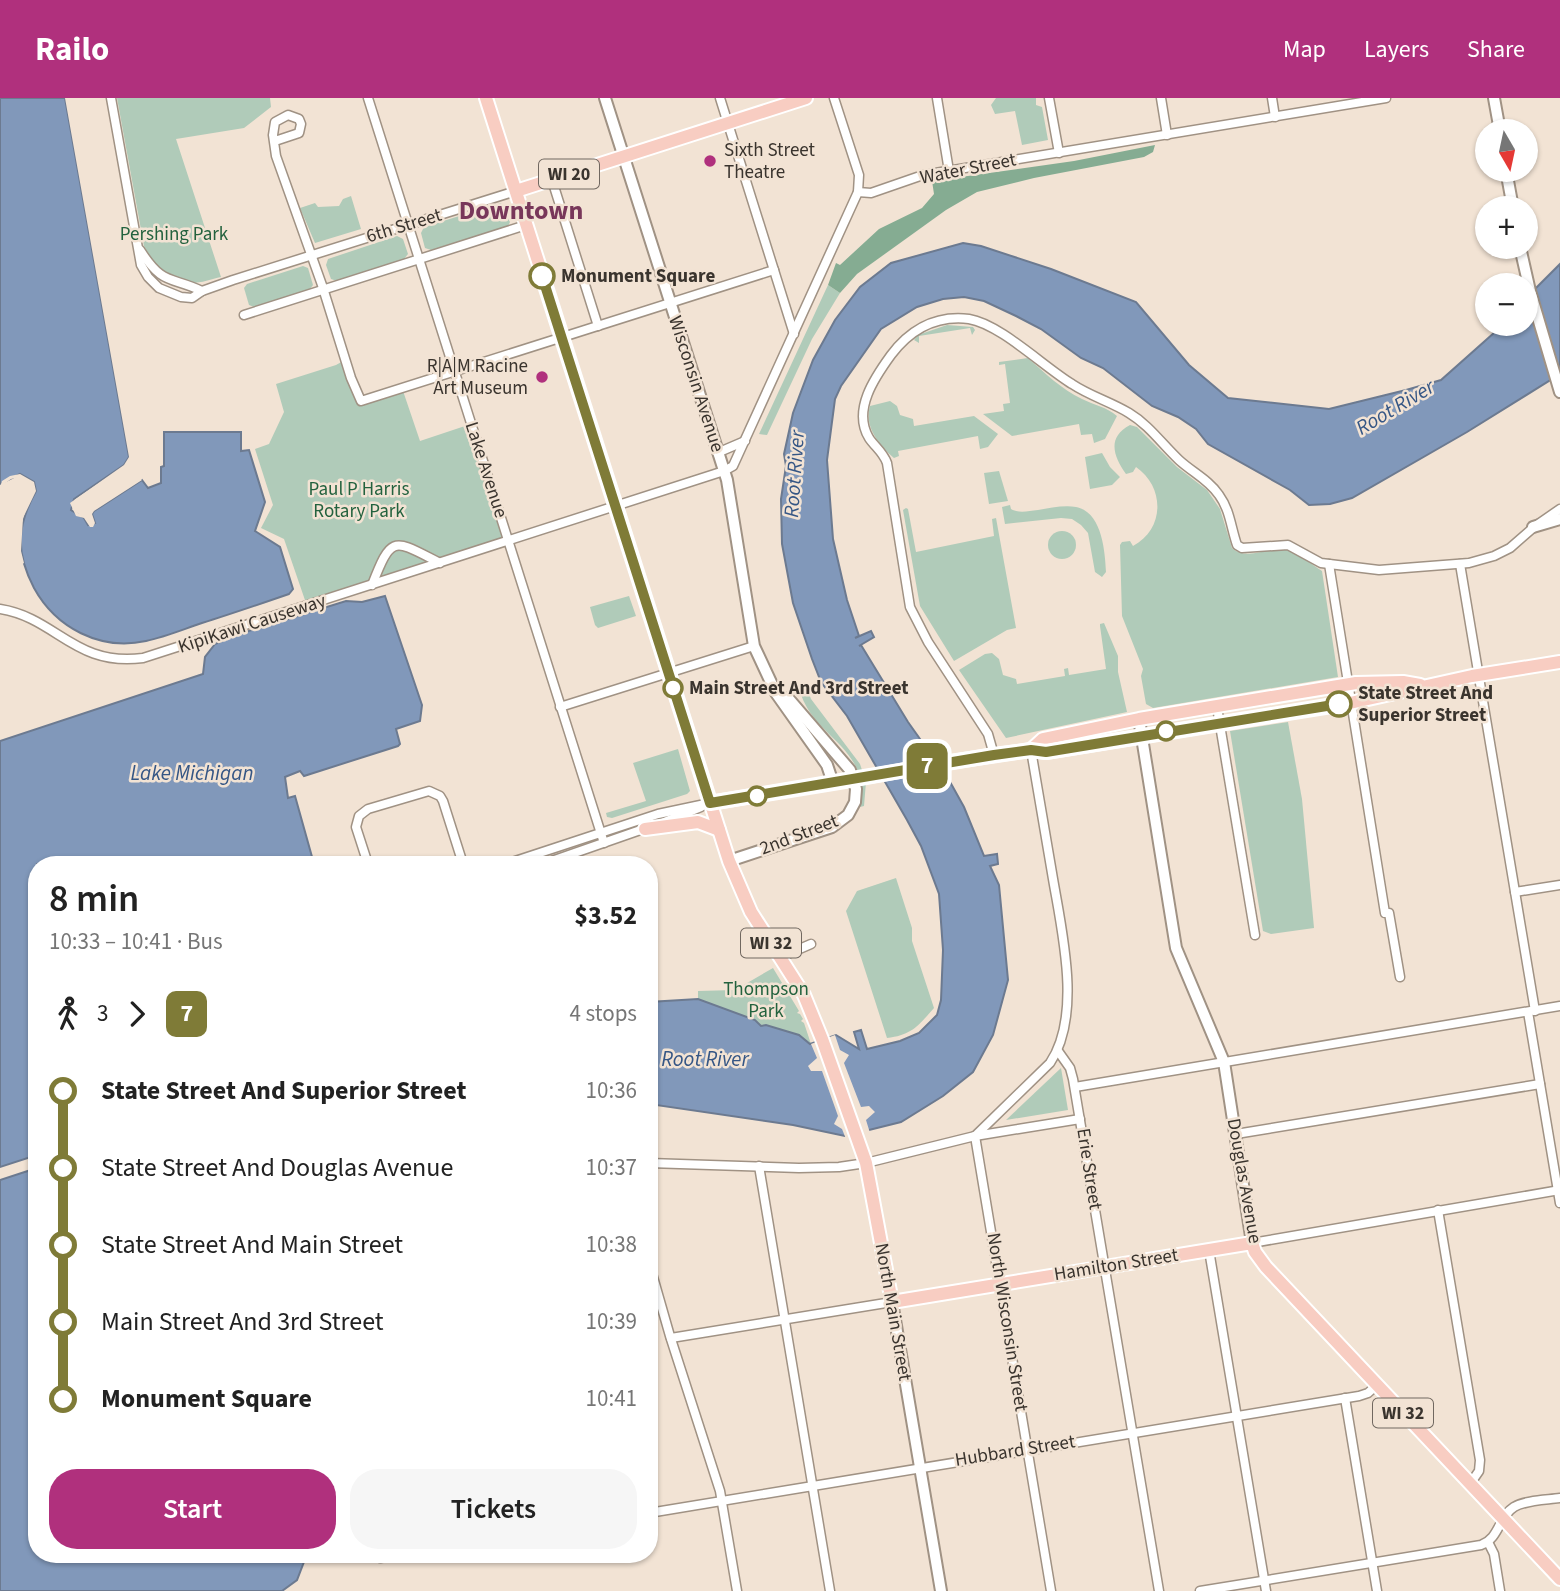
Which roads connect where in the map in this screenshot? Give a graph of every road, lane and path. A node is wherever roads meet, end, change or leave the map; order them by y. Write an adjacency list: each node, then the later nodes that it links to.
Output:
1 (111, 98): 27 (street)
2 (368, 98): 26 (street, Lake Avenue)
3 (486, 98): 23 (main road, WI 32)
4 (605, 98): 20 (street, Wisconsin Avenue)
5 (720, 98): 16 (street)
6 (806, 98): 16 (main road, 6th Street / WI 20)
7 (834, 98): 24 (street)
8 (937, 98): 21 (street)
9 (1049, 98): 19 (street)
10 (1161, 98): 17 (street)
11 (1272, 98): 14 (street)
12 (1386, 98): 14 (street, Water Street)
13 (1494, 98): 15 (street)
14 (1275, 117): 17 (street, Water Street)
15 (1498, 119)
16 (728, 123): 20 (main road, 6th Street / WI 20); 31 (street)
17 (1167, 135): 19 (street, Water Street)
18 (275, 141): 28 (street)
19 (1059, 153): 21 (street, Water Street)
20 (623, 157): 22 (main road, 6th Street / WI 20); 34 (street, Wisconsin Avenue)
21 (949, 171): 24 (street, Water Street)
22 (552, 180): 23 (main road, 6th Street / WI 20); 36 (street)
23 (516, 191): 25 (main road, WI 32); 26 (street, 6th Street)
24 (858, 192): 37 (street)
25 (526, 225): 30 (street); 38 (main road, WI 32)
26 (408, 226): 28 (street, 6th Street); 30 (street, Lake Avenue)
27 (139, 248): 33 (street); 33 (street, 6th Street)
28 (312, 255): 32 (street); 33 (street, 6th Street)
29 (1523, 259): 40 (street)
30 (419, 260): 32 (street); 39 (street, Lake Avenue)
31 (775, 270): 34 (street); 37 (street)
32 (323, 289): 35 (street); 39 (street)
33 (202, 291)
34 (670, 303): 36 (street); 42 (street, Wisconsin Avenue)
35 (244, 315)
36 (598, 326): 38 (street)
37 (794, 334): 41 (street)
38 (562, 337): 39 (street); 44 (main road, WI 32)
39 (454, 371): 48 (street, Lake Avenue)
40 (1559, 390)
41 (745, 441): 42 (street); 43 (street)
42 (717, 453): 43 (street, Wisconsin Avenue)
43 (724, 471): 44 (street, KipiKawi Causeway); 54 (street, Wisconsin Avenue)
44 (615, 504): 48 (street, KipiKawi Causeway); 56 (main road, WI 32)
45 (1560, 509): 47 (street)
46 (1560, 519): 47 (street)
47 (1533, 527): 51 (street)
48 (509, 540): 49 (street, KipiKawi Causeway); 62 (street, Lake Avenue)
49 (440, 563): 52 (street, KipiKawi Causeway); 52 (street)
50 (1329, 564): 51 (street); 59 (street); 68 (street)
51 (1460, 564): 58 (street)
52 (372, 585): 53 (street, KipiKawi Causeway)
53 (0, 609)
54 (754, 646): 56 (street); 57 (street, Wisconsin Avenue)
55 (1560, 662): 58 (main road)
56 (668, 673): 62 (street); 71 (main road, WI 32)
57 (769, 674): 69 (street, Wisconsin Avenue); 70 (street, Wisconsin Avenue)
58 (1479, 675): 60 (main road); 82 (street)
59 (1347, 685): 60 (main road); 61 (street); 63 (main road)
60 (1423, 685): 61 (main road)
61 (1350, 703): 65 (main road); 86 (street)
62 (560, 707): 74 (street, Lake Avenue)
63 (1217, 707): 64 (main road); 65 (street)
64 (1139, 719): 66 (street, Douglas Avenue); 67 (main road)
65 (1220, 723): 66 (main road); 83 (street)
66 (1141, 736): 67 (main road); 90 (street, Douglas Avenue)
67 (1031, 750): 68 (main road); 89 (street)
68 (994, 755): 69 (main road, bridge)
69 (839, 782): 71 (main road)
70 (856, 796): 80 (street, 2nd Street)
71 (710, 803): 72 (street); 73 (main road, WI 32); 74 (street)
72 (645, 829): 73 (main road); 75 (street)
73 (719, 830): 80 (main road, WI 32)
74 (600, 832): 75 (street, Lake Avenue); 78 (street)
75 (604, 843): 79 (street)
76 (365, 856): 77 (street)
77 (460, 856)
78 (530, 856)
79 (566, 856)
80 (729, 861): 85 (main road, WI 32)
81 (1560, 886): 82 (street)
82 (1515, 892): 88 (street)
83 (1255, 935)
84 (811, 944): 85 (street)
85 (781, 957): 97 (main road, North Main Street / WI 32)
86 (1400, 978)
87 (1560, 1006): 88 (street)
88 (1531, 1011): 90 (street); 91 (street)
89 (1058, 1051): 92 (street, Erie Street); 95 (street)
90 (1224, 1062): 92 (street); 94 (street, Douglas Avenue)
91 (1540, 1084): 94 (street); 99 (street)
92 (1075, 1087): 93 (street, Erie Street)
93 (1080, 1119): 95 (street); 104 (street, Erie Street)
94 (1236, 1134): 102 (street, Douglas Avenue)
95 (975, 1136): 97 (street); 105 (street, North Wisconsin Street)
96 (658, 1163): 98 (street)
97 (866, 1163): 98 (street); 107 (main road, North Main Street / WI 32)
98 (760, 1166): 108 (street)
99 (1559, 1190): 100 (street); 101 (street, Hamilton Street)
100 (1560, 1203)
101 (1438, 1210): 102 (street, Hamilton Street); 116 (street)
102 (1252, 1243): 103 (main road, Hamilton Street); 110 (main road, Douglas Avenue / WI 32)
103 (1209, 1250): 104 (main road, Hamilton Street); 112 (street)
104 (1105, 1267): 105 (main road, Hamilton Street); 113 (street, Erie Street)
105 (1000, 1284): 107 (main road, Hamilton Street); 114 (street, North Wisconsin Street)
106 (658, 1294): 109 (street)
107 (892, 1301): 108 (street, Hamilton Street); 115 (street, North Main Street)
108 (784, 1320): 109 (street, Hamilton Street); 117 (street)
109 (671, 1338): 119 (street)
110 (1377, 1385): 111 (street, Hubbard Street); 116 (main road, Douglas Avenue / WI 32)
111 (1345, 1398): 112 (street, Hubbard Street); 123 (street)
112 (1237, 1416): 113 (street, Hubbard Street); 125 (street)
113 (1132, 1432): 114 (street, Hubbard Street); 130 (street, Erie Street)
114 (1028, 1449): 115 (street, Hubbard Street); 129 (street, North Wisconsin Street)
115 (920, 1467): 117 (street, Hubbard Street); 128 (street, North Main Street)
116 (1470, 1484): 121 (main road, Douglas Avenue / WI 32)
117 (812, 1485): 119 (street, Hubbard Street); 127 (street)
118 (1560, 1498): 121 (street)
119 (722, 1501): 120 (street, Hubbard Street); 126 (street)
120 (658, 1512)
121 (1503, 1519): 122 (street); 124 (main road, Douglas Avenue / WI 32)
122 (1488, 1542): 123 (street); 134 (street)
123 (1373, 1562): 125 (street); 133 (street)
124 (1560, 1579)
125 (1264, 1580): 131 (street); 132 (street)
126 (737, 1591)
127 (830, 1591)
128 (941, 1591)
129 (1051, 1591)
130 (1159, 1591)
131 (1200, 1591)
132 (1266, 1591)
133 (1377, 1591)
134 (1500, 1591)

